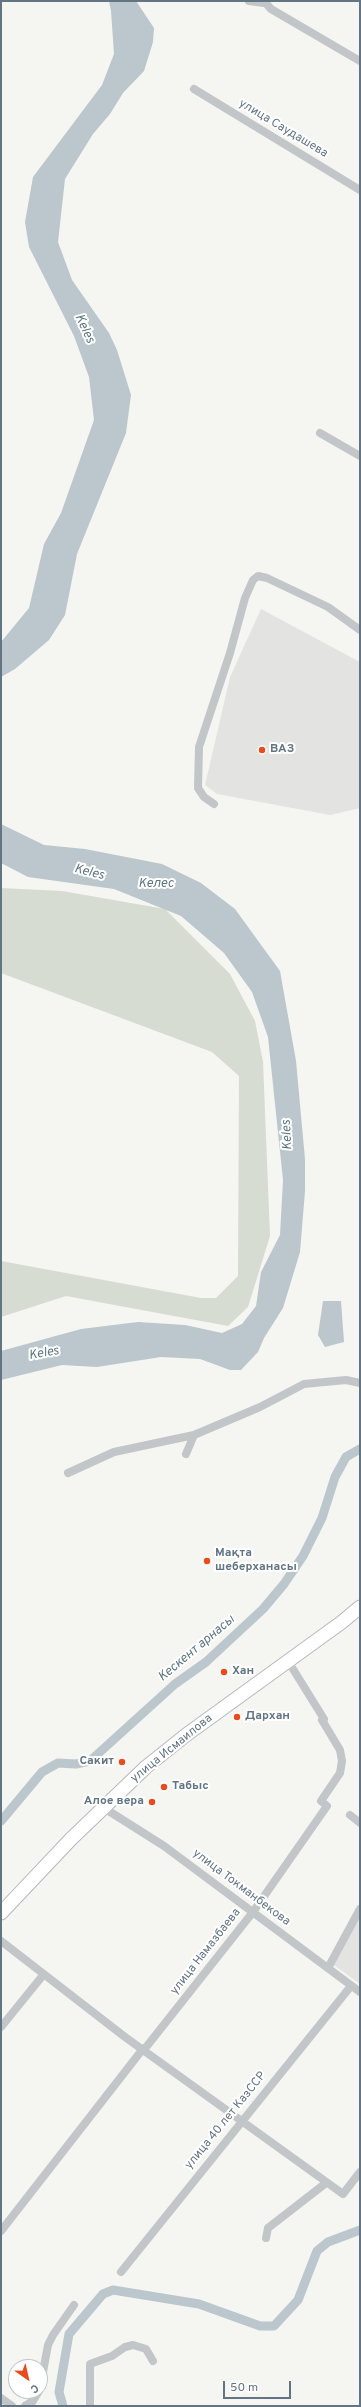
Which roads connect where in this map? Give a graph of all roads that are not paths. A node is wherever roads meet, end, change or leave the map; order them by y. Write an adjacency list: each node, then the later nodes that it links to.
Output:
1 (249, 1): 2 (street)
2 (264, 2): 3 (street)
3 (360, 61)
4 (194, 89): 5 (street, улица Саудашева)
5 (360, 190)
6 (320, 433): 7 (street)
7 (360, 456)
8 (360, 630): 9 (street)
9 (214, 804)
10 (360, 1383): 11 (street)
11 (194, 1434): 12 (street); 13 (street)
12 (186, 1454)
13 (68, 1473)
14 (360, 1607): 15 (main road, улица Исмаилова)
15 (288, 1661): 16 (main road, улица Исмаилова); 20 (street, улица Намазбаева)
16 (104, 1808): 20 (street, улица Токманбекова); 21 (main road, улица Исмаилова)
17 (350, 1815): 18 (street)
18 (360, 1823)
19 (360, 1908): 23 (street)
20 (253, 1912): 23 (street, улица Токманбекова); 28 (street, улица Намазбаева)
21 (1, 1913)
22 (1, 1941): 24 (street)
23 (328, 1968): 25 (street, улица Токманбекова)
24 (44, 1974): 27 (street); 28 (street)
25 (351, 1986): 26 (street, улица Токманбекова); 29 (street, улица 40 лет КазССР)
26 (360, 1992)
27 (1, 2027)
28 (142, 2050): 29 (street); 32 (street, улица Намазбаева)
29 (241, 2121): 31 (street); 34 (street, улица 40 лет КазССР)
30 (360, 2172): 31 (street)
31 (326, 2183): 33 (street)
32 (1, 2231)
33 (266, 2238)
34 (121, 2272)
35 (74, 2305): 36 (street)
36 (45, 2359)
37 (153, 2361): 42 (street)
38 (1, 2398): 40 (street)
39 (33, 2399): 41 (street)
40 (12, 2406)
41 (25, 2406)
42 (90, 2406)

